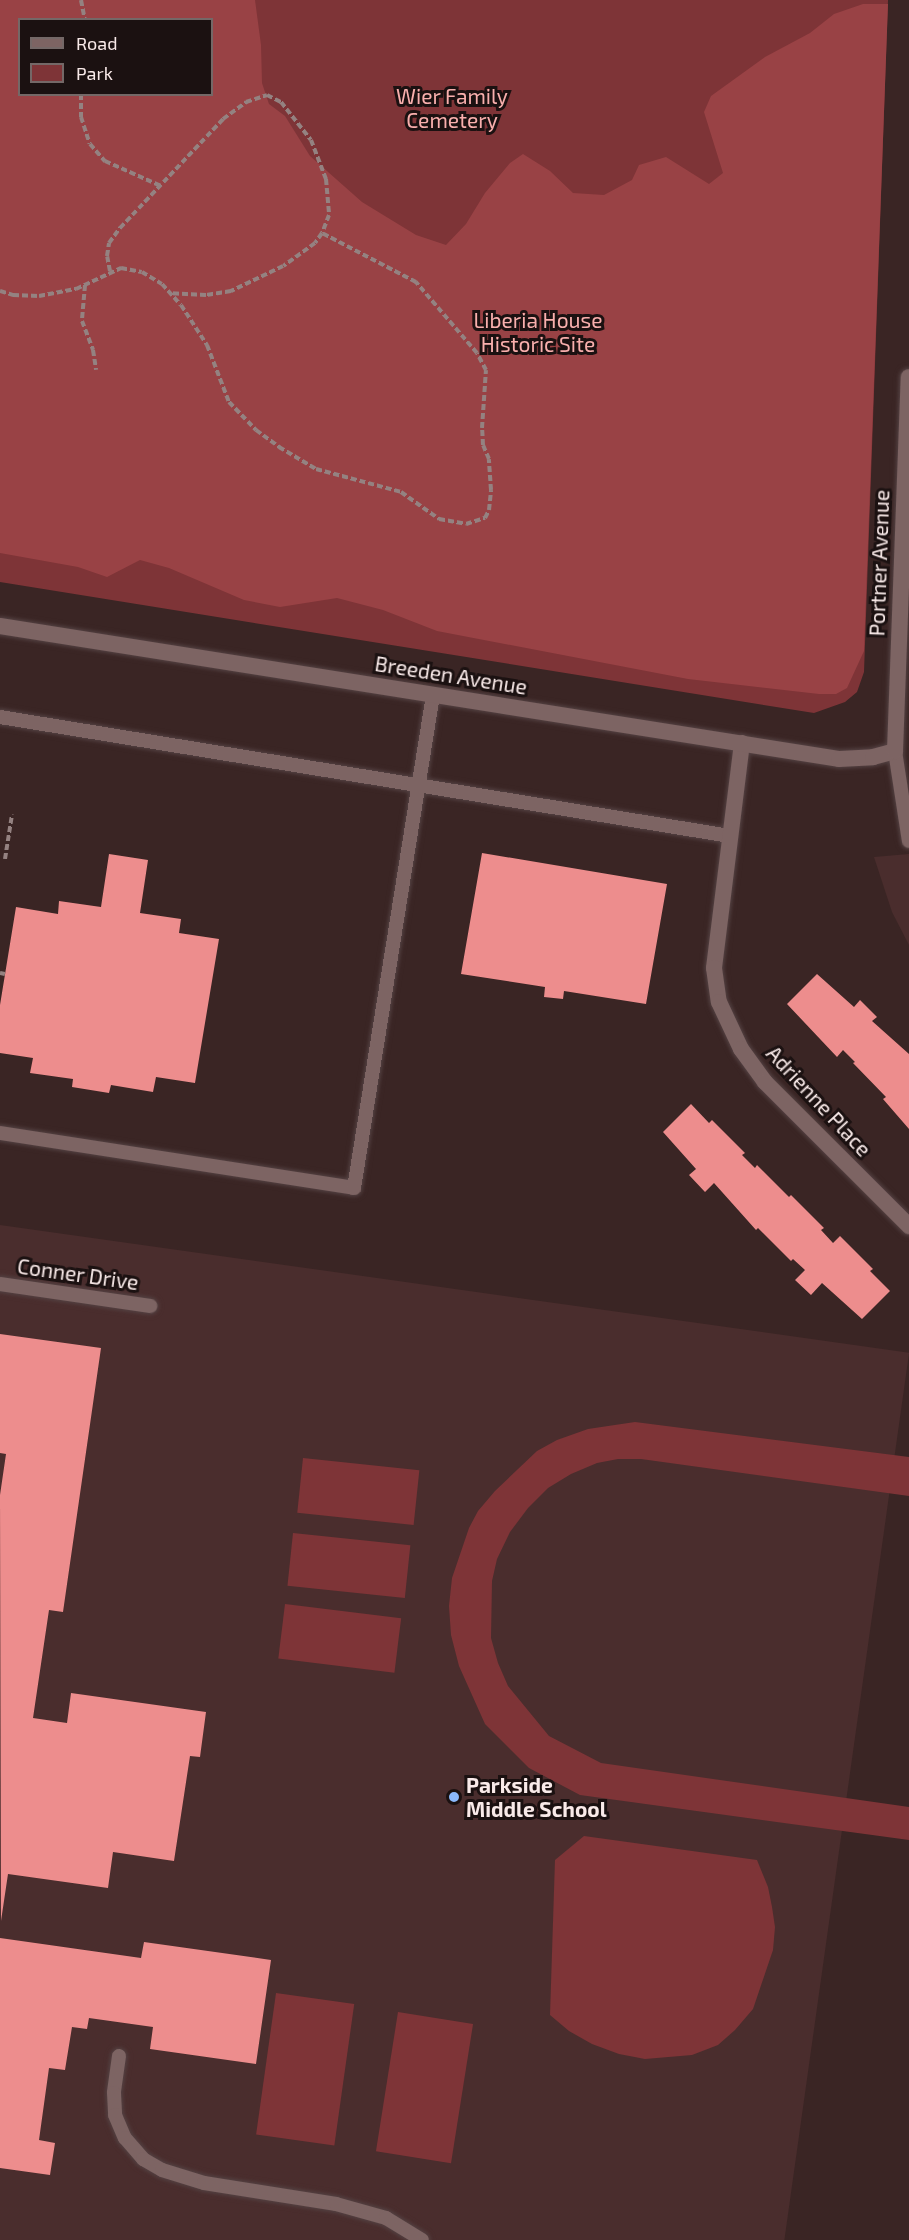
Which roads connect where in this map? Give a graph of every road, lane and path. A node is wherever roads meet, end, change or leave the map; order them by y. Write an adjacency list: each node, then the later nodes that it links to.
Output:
1 (81, 0): 2 (path)
2 (85, 18)
3 (81, 96): 4 (path)
4 (161, 186): 5 (path); 6 (path)
5 (322, 233): 9 (path); 9 (path)
6 (110, 271): 7 (path); 9 (path)
7 (85, 288): 8 (path); 10 (path)
8 (0, 291)
9 (171, 293)
10 (96, 370)
11 (909, 377): 12 (street, Portner Avenue)
12 (908, 410): 17 (street, Portner Avenue)
13 (0, 626): 14 (street, Breeden Avenue)
14 (433, 695): 16 (street, Breeden Avenue); 18 (lane)
15 (0, 717): 18 (lane)
16 (742, 744): 17 (street, Breeden Avenue); 20 (street, Adrienne Place)
17 (895, 751): 21 (lane)
18 (419, 784): 20 (lane); 23 (lane)
19 (12, 815): 22 (path)
20 (730, 836): 24 (street, Adrienne Place)
21 (909, 841)
22 (5, 859)
23 (0, 1133)
24 (909, 1226)
25 (0, 1284): 26 (lane, Conner Drive)
26 (150, 1306)
27 (119, 2056): 28 (lane)
28 (422, 2240)

